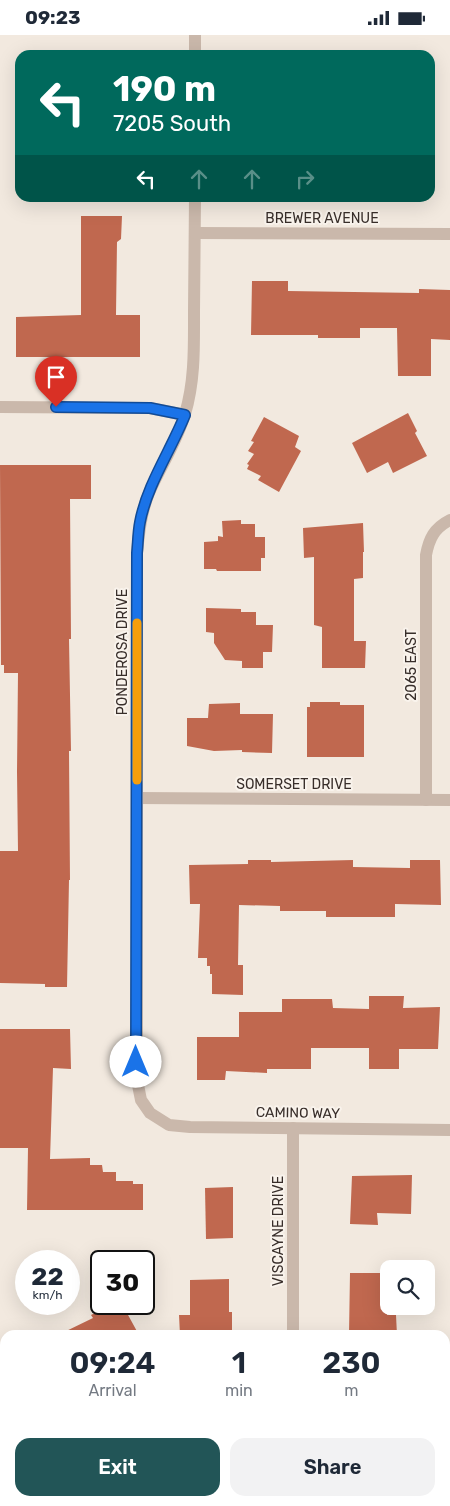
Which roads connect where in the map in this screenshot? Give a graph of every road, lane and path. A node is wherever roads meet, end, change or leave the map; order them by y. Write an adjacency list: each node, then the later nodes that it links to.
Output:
1 (195, 35): 2 (street)
2 (195, 50)
3 (195, 202): 4 (street, PONDEROSA DRIVE)
4 (195, 233): 5 (street, BREWER AVENUE); 7 (street, PONDEROSA DRIVE)
5 (450, 234)
6 (0, 407): 7 (street)
7 (185, 415): 9 (street, PONDEROSA DRIVE)
8 (450, 520): 10 (street, 2065 EAST)
9 (137, 798): 10 (street, SOMERSET DRIVE); 12 (street, PONDEROSA DRIVE)
10 (426, 800): 11 (street, SOMERSET DRIVE)
11 (450, 800)
12 (150, 1113): 13 (street, CAMINO WAY)
13 (292, 1128): 14 (street, CAMINO WAY); 15 (street, VISCAYNE DRIVE)
14 (450, 1129)
15 (292, 1330)

